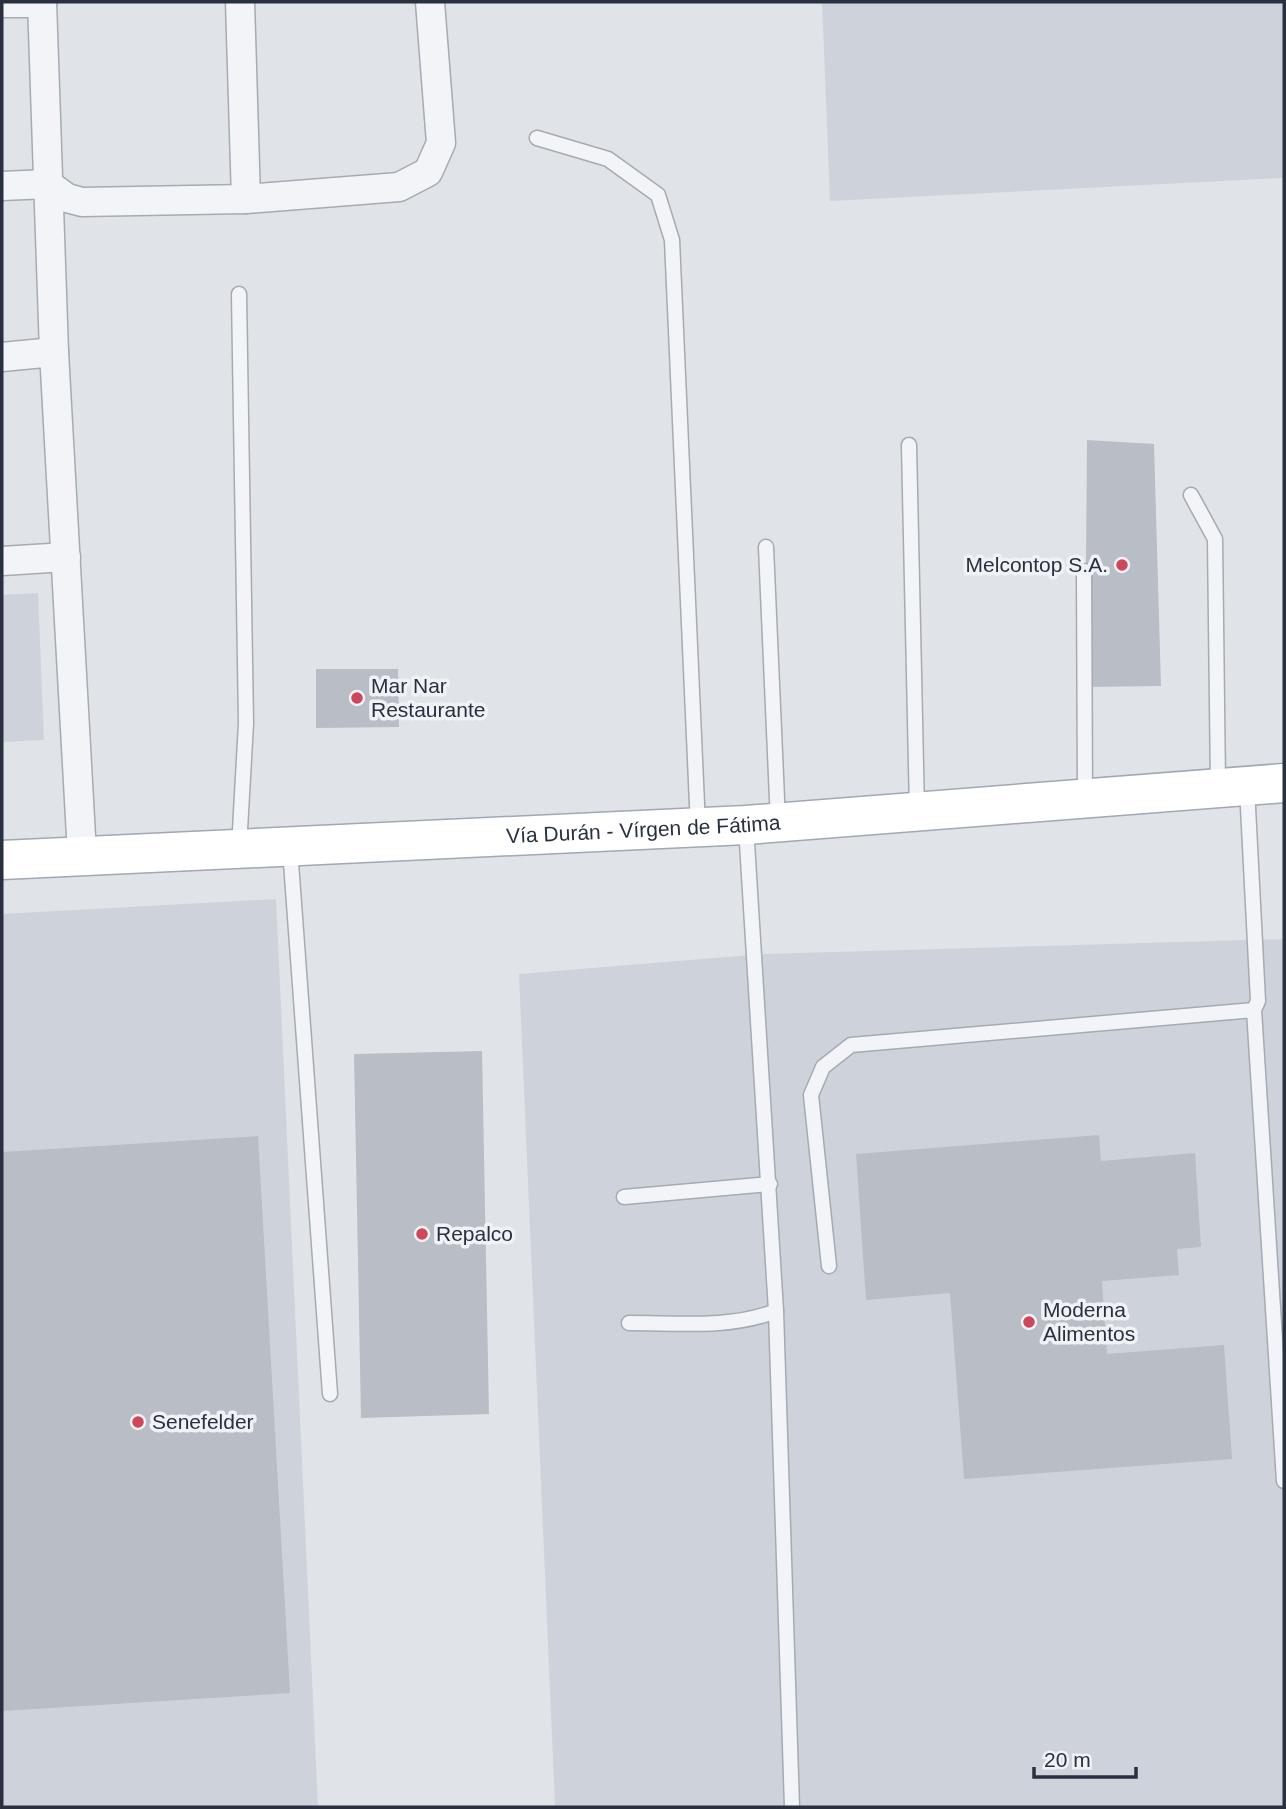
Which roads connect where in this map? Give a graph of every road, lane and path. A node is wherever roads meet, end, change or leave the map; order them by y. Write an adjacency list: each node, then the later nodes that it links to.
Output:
1 (42, 2): 4 (street); 6 (street)
2 (240, 2): 8 (street)
3 (430, 2): 8 (street)
4 (2, 3)
5 (537, 138): 23 (lane)
6 (48, 184): 7 (street); 8 (street); 10 (street)
7 (2, 186)
8 (246, 199)
9 (239, 294): 25 (lane)
10 (54, 352): 11 (street); 15 (street)
11 (2, 357)
12 (909, 446): 21 (lane)
13 (1191, 495): 19 (lane)
14 (766, 547): 22 (lane)
15 (66, 557): 16 (street); 26 (street)
16 (2, 561)
17 (1084, 571): 20 (lane)
18 (1284, 783): 19 (main road, Vía Durán - Vírgen de Fátima)
19 (1233, 789): 20 (main road, Vía Durán - Vírgen de Fátima); 28 (lane)
20 (1084, 800): 21 (main road, Vía Durán - Vírgen de Fátima)
21 (917, 813): 22 (main road, Vía Durán - Vírgen de Fátima)
22 (762, 824): 23 (main road, Vía Durán - Vírgen de Fátima); 29 (lane)
23 (698, 828): 24 (main road, Vía Durán - Vírgen de Fátima)
24 (290, 849): 25 (main road, Vía Durán - Vírgen de Fátima); 34 (lane)
25 (239, 850): 26 (main road, Vía Durán - Vírgen de Fátima)
26 (82, 854): 27 (main road, Vía Durán - Vírgen de Fátima)
27 (2, 860)
28 (1254, 1010): 31 (lane); 35 (lane)
29 (770, 1184): 30 (lane); 32 (lane)
30 (624, 1197)
31 (829, 1266)
32 (776, 1311): 33 (lane); 36 (lane)
33 (629, 1323)
34 (330, 1394)
35 (1284, 1481)
36 (792, 1807)

